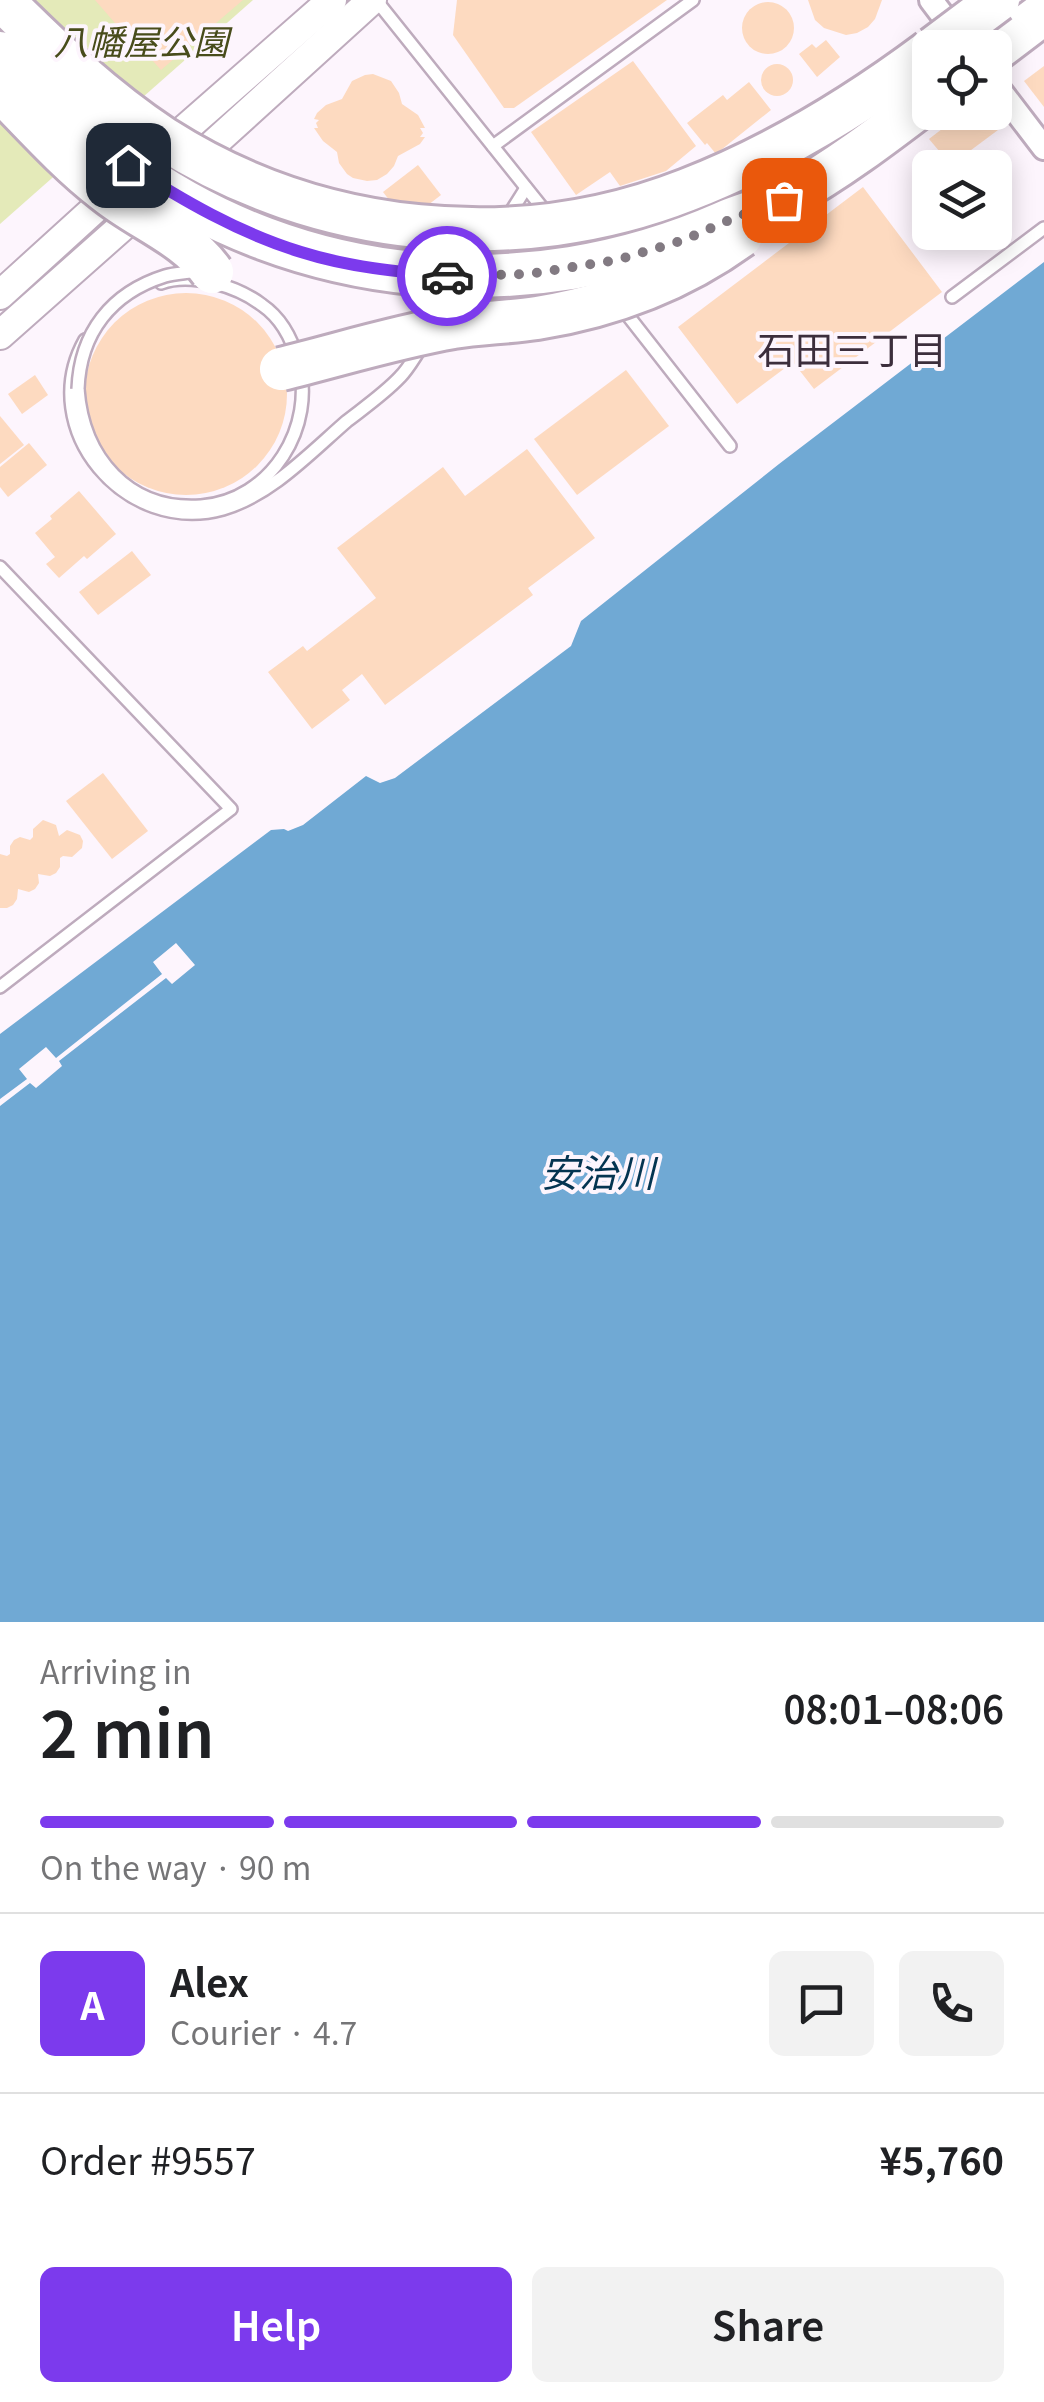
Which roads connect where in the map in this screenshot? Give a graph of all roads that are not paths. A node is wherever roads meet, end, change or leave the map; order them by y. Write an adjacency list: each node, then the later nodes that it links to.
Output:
1 (2, 0): 12 (highway, bridge)
2 (332, 0): 28 (street)
3 (374, 0): 16 (lane); 30 (street)
4 (693, 0): 16 (lane)
5 (931, 0): 8 (street)
6 (998, 0): 9 (highway, bridge)
7 (1044, 14): 10 (highway)
8 (954, 30)
9 (958, 30)
10 (1012, 38)
11 (0, 52): 19 (highway, bridge)
12 (912, 63)
13 (0, 89): 25 (highway, bridge)
14 (1012, 106): 17 (street)
15 (912, 112): 19 (highway, bridge)
16 (493, 146): 18 (lane)
17 (1044, 148)
18 (526, 188): 21 (lane); 22 (lane)
19 (784, 200): 31 (highway, bridge)
20 (1044, 228): 29 (lane)
21 (562, 233)
22 (495, 235)
23 (574, 248): 26 (lane)
24 (474, 266): 25 (lane, bridge)
25 (212, 272)
26 (598, 279)
27 (610, 294): 32 (lane)
28 (0, 295)
29 (952, 297)
30 (0, 335)
31 (281, 370)
32 (730, 446)
33 (0, 567): 34 (lane)
34 (0, 987)

